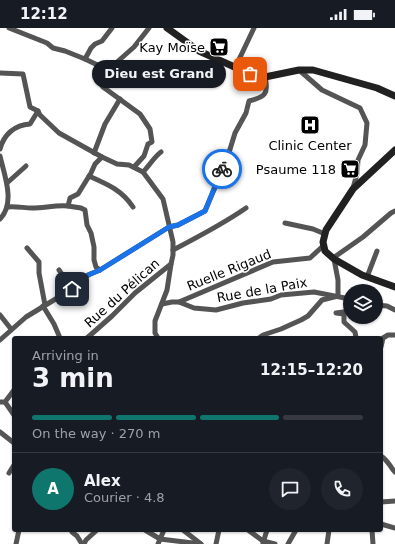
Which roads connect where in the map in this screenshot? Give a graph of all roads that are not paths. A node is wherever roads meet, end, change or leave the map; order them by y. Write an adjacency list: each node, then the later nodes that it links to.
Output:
1 (9, 28): 6 (street)
2 (112, 28): 6 (street)
3 (149, 28): 8 (street)
4 (167, 28): 7 (street)
5 (254, 28): 7 (street)
6 (85, 59): 8 (street)
7 (235, 68): 11 (street)
8 (108, 70): 13 (street)
9 (299, 70): 11 (street); 12 (street); 26 (street)
10 (0, 73): 14 (street)
11 (265, 77): 34 (street)
12 (395, 96)
13 (120, 99): 18 (street); 22 (street)
14 (38, 111): 15 (street); 18 (street)
15 (0, 149)
16 (395, 150): 26 (street)
17 (161, 152): 23 (street)
18 (94, 153): 20 (street)
19 (0, 156): 25 (street)
20 (102, 157): 22 (street); 24 (street)
21 (26, 166): 25 (street)
22 (134, 167): 23 (street)
23 (143, 172): 34 (street)
24 (89, 176): 27 (street); 29 (street)
25 (7, 183): 28 (street)
26 (353, 189): 35 (street)
27 (68, 206): 28 (street); 43 (street)
28 (7, 207): 32 (street)
29 (133, 207)
30 (246, 208): 38 (street)
31 (395, 211): 40 (street)
32 (0, 219)
33 (285, 222): 35 (street)
34 (169, 227): 38 (street); 43 (street)
35 (325, 234): 36 (street)
36 (323, 246): 40 (street); 49 (street, Ruelle Rigaud)
37 (27, 248): 51 (street)
38 (173, 250): 41 (street)
39 (377, 251): 44 (street)
40 (333, 259): 44 (street); 47 (street)
41 (170, 264): 50 (street); 61 (street, Rue du Pélican)
42 (59, 270): 46 (street)
43 (100, 270): 46 (street)
44 (367, 277): 45 (street)
45 (395, 287)
46 (72, 289): 51 (street)
47 (338, 296): 48 (street, Rue de la Paix); 49 (street, Rue de la Paix); 63 (street)
48 (343, 297)
49 (179, 302): 50 (street, Ruelle Rigaud)
50 (162, 304): 62 (street)
51 (44, 306): 58 (street); 60 (street)
52 (383, 306): 53 (street)
53 (395, 310)
54 (343, 312): 55 (street)
55 (343, 314)
56 (0, 316): 58 (street)
57 (346, 324): 64 (street)
58 (11, 329): 65 (street)
59 (395, 335): 66 (street)
60 (59, 336)
61 (89, 336)
62 (157, 336)
63 (262, 336)
64 (356, 336)
65 (0, 340)
66 (383, 341)
67 (12, 392): 68 (street)
68 (2, 402): 69 (street)
69 (12, 413)
70 (0, 432): 71 (street)
71 (12, 441)
72 (383, 457): 74 (street)
73 (12, 469): 75 (street)
74 (395, 472)
75 (9, 473)
76 (395, 501): 77 (street)
77 (383, 502)
78 (383, 525): 79 (street)
79 (395, 528)
80 (19, 532): 94 (street)
81 (72, 532): 95 (street)
82 (95, 532): 95 (street)
83 (148, 532): 91 (street)
84 (186, 532): 96 (street)
85 (219, 532): 97 (street)
86 (250, 532): 92 (street)
87 (266, 532): 92 (street)
88 (295, 532): 99 (street)
89 (329, 532): 100 (street)
90 (372, 532): 101 (street)
91 (159, 541): 93 (street)
92 (263, 542): 98 (street)
93 (189, 543): 96 (street)
94 (16, 544)
95 (83, 544)
96 (201, 544)
97 (216, 544)
98 (275, 544)
99 (288, 544)
100 (328, 544)
101 (373, 544)

